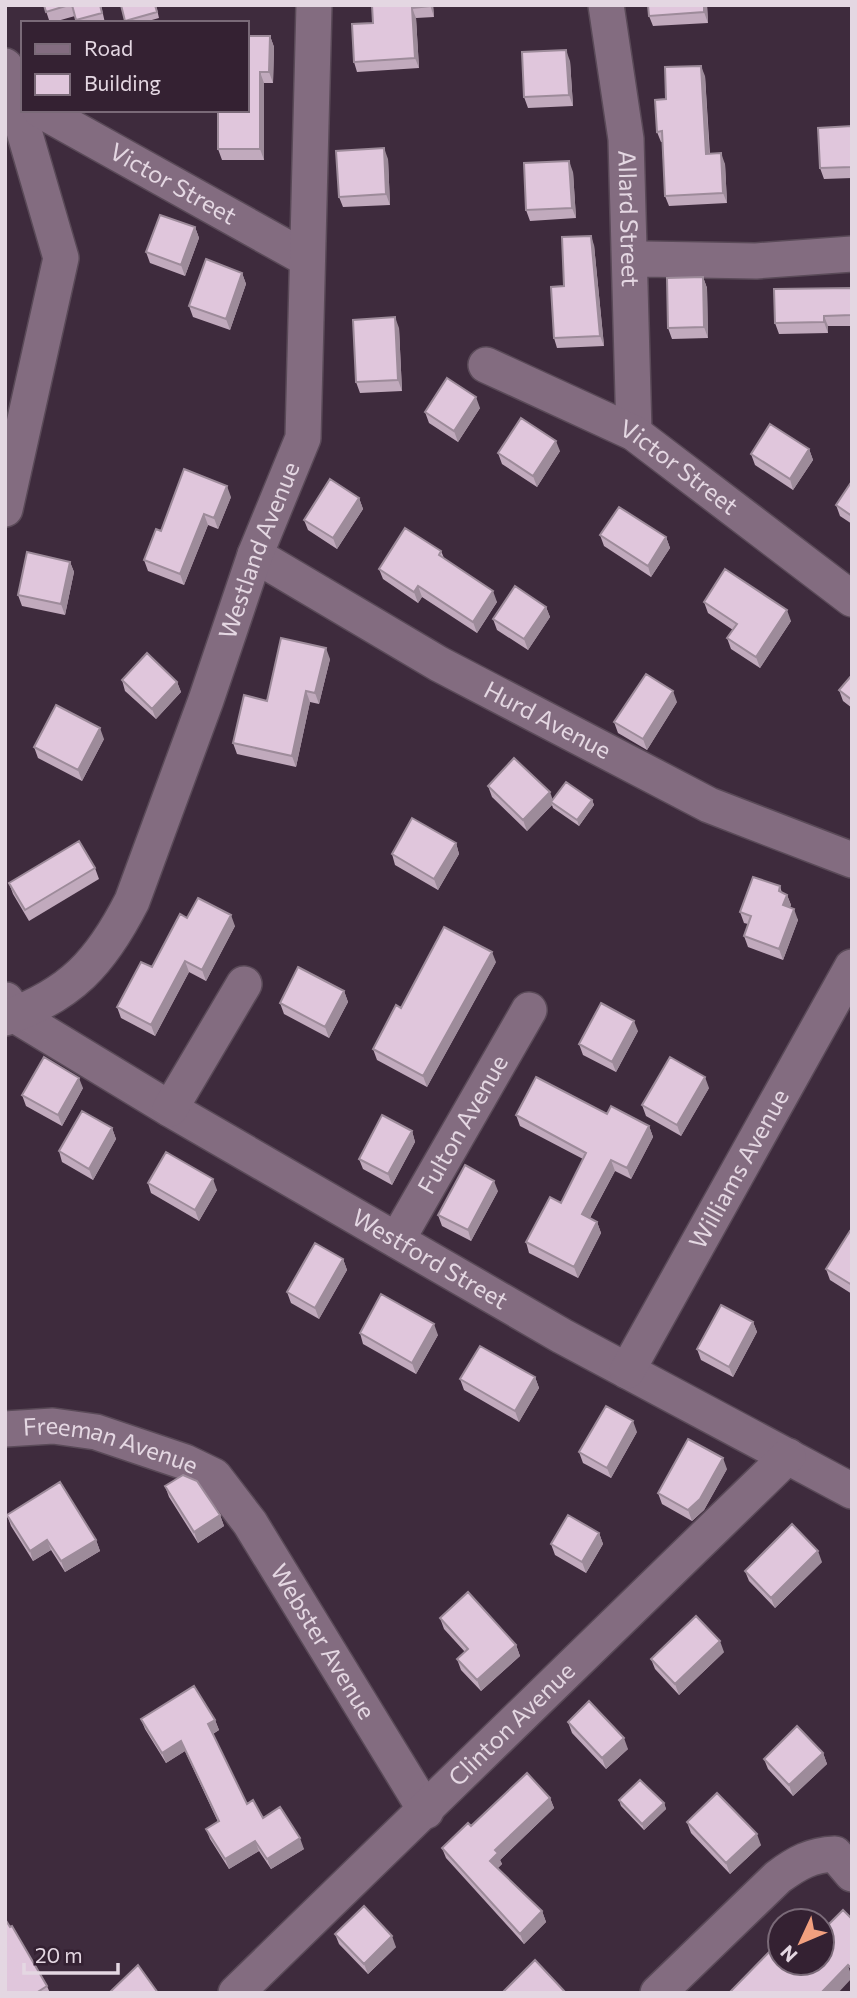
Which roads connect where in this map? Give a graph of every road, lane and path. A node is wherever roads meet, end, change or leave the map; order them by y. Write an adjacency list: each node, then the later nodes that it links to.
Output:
1 (314, 5): 6 (street, Westland Avenue)
2 (606, 5): 7 (street, Allard Street)
3 (26, 112): 10 (street)
4 (54, 112): 6 (street, Victor Street)
5 (852, 254): 7 (street)
6 (307, 259): 12 (street, Westland Avenue)
7 (631, 262): 9 (street, Allard Street)
8 (486, 365): 9 (street, Victor Street)
9 (634, 433): 13 (street, Victor Street)
10 (11, 468): 11 (street)
11 (5, 509)
12 (255, 555): 14 (street, Hurd Avenue); 18 (street, Westland Avenue)
13 (852, 599)
14 (852, 860)
15 (852, 967): 21 (street, Williams Avenue)
16 (244, 984): 19 (street)
17 (529, 1010): 20 (street, Fulton Avenue)
18 (9, 1011): 19 (street, Westford Street)
19 (170, 1110): 20 (street, Westford Street)
20 (397, 1240): 21 (street, Westford Street)
21 (627, 1371): 23 (street, Westford Street)
22 (5, 1429): 24 (street, Freeman Avenue)
23 (788, 1456): 25 (street, Westford Street); 26 (street, Clinton Avenue)
24 (214, 1476): 26 (street, Webster Avenue)
25 (852, 1491)
26 (426, 1811): 28 (street, Clinton Avenue)
27 (843, 1864): 29 (street)
28 (236, 1993)
29 (658, 1993)

